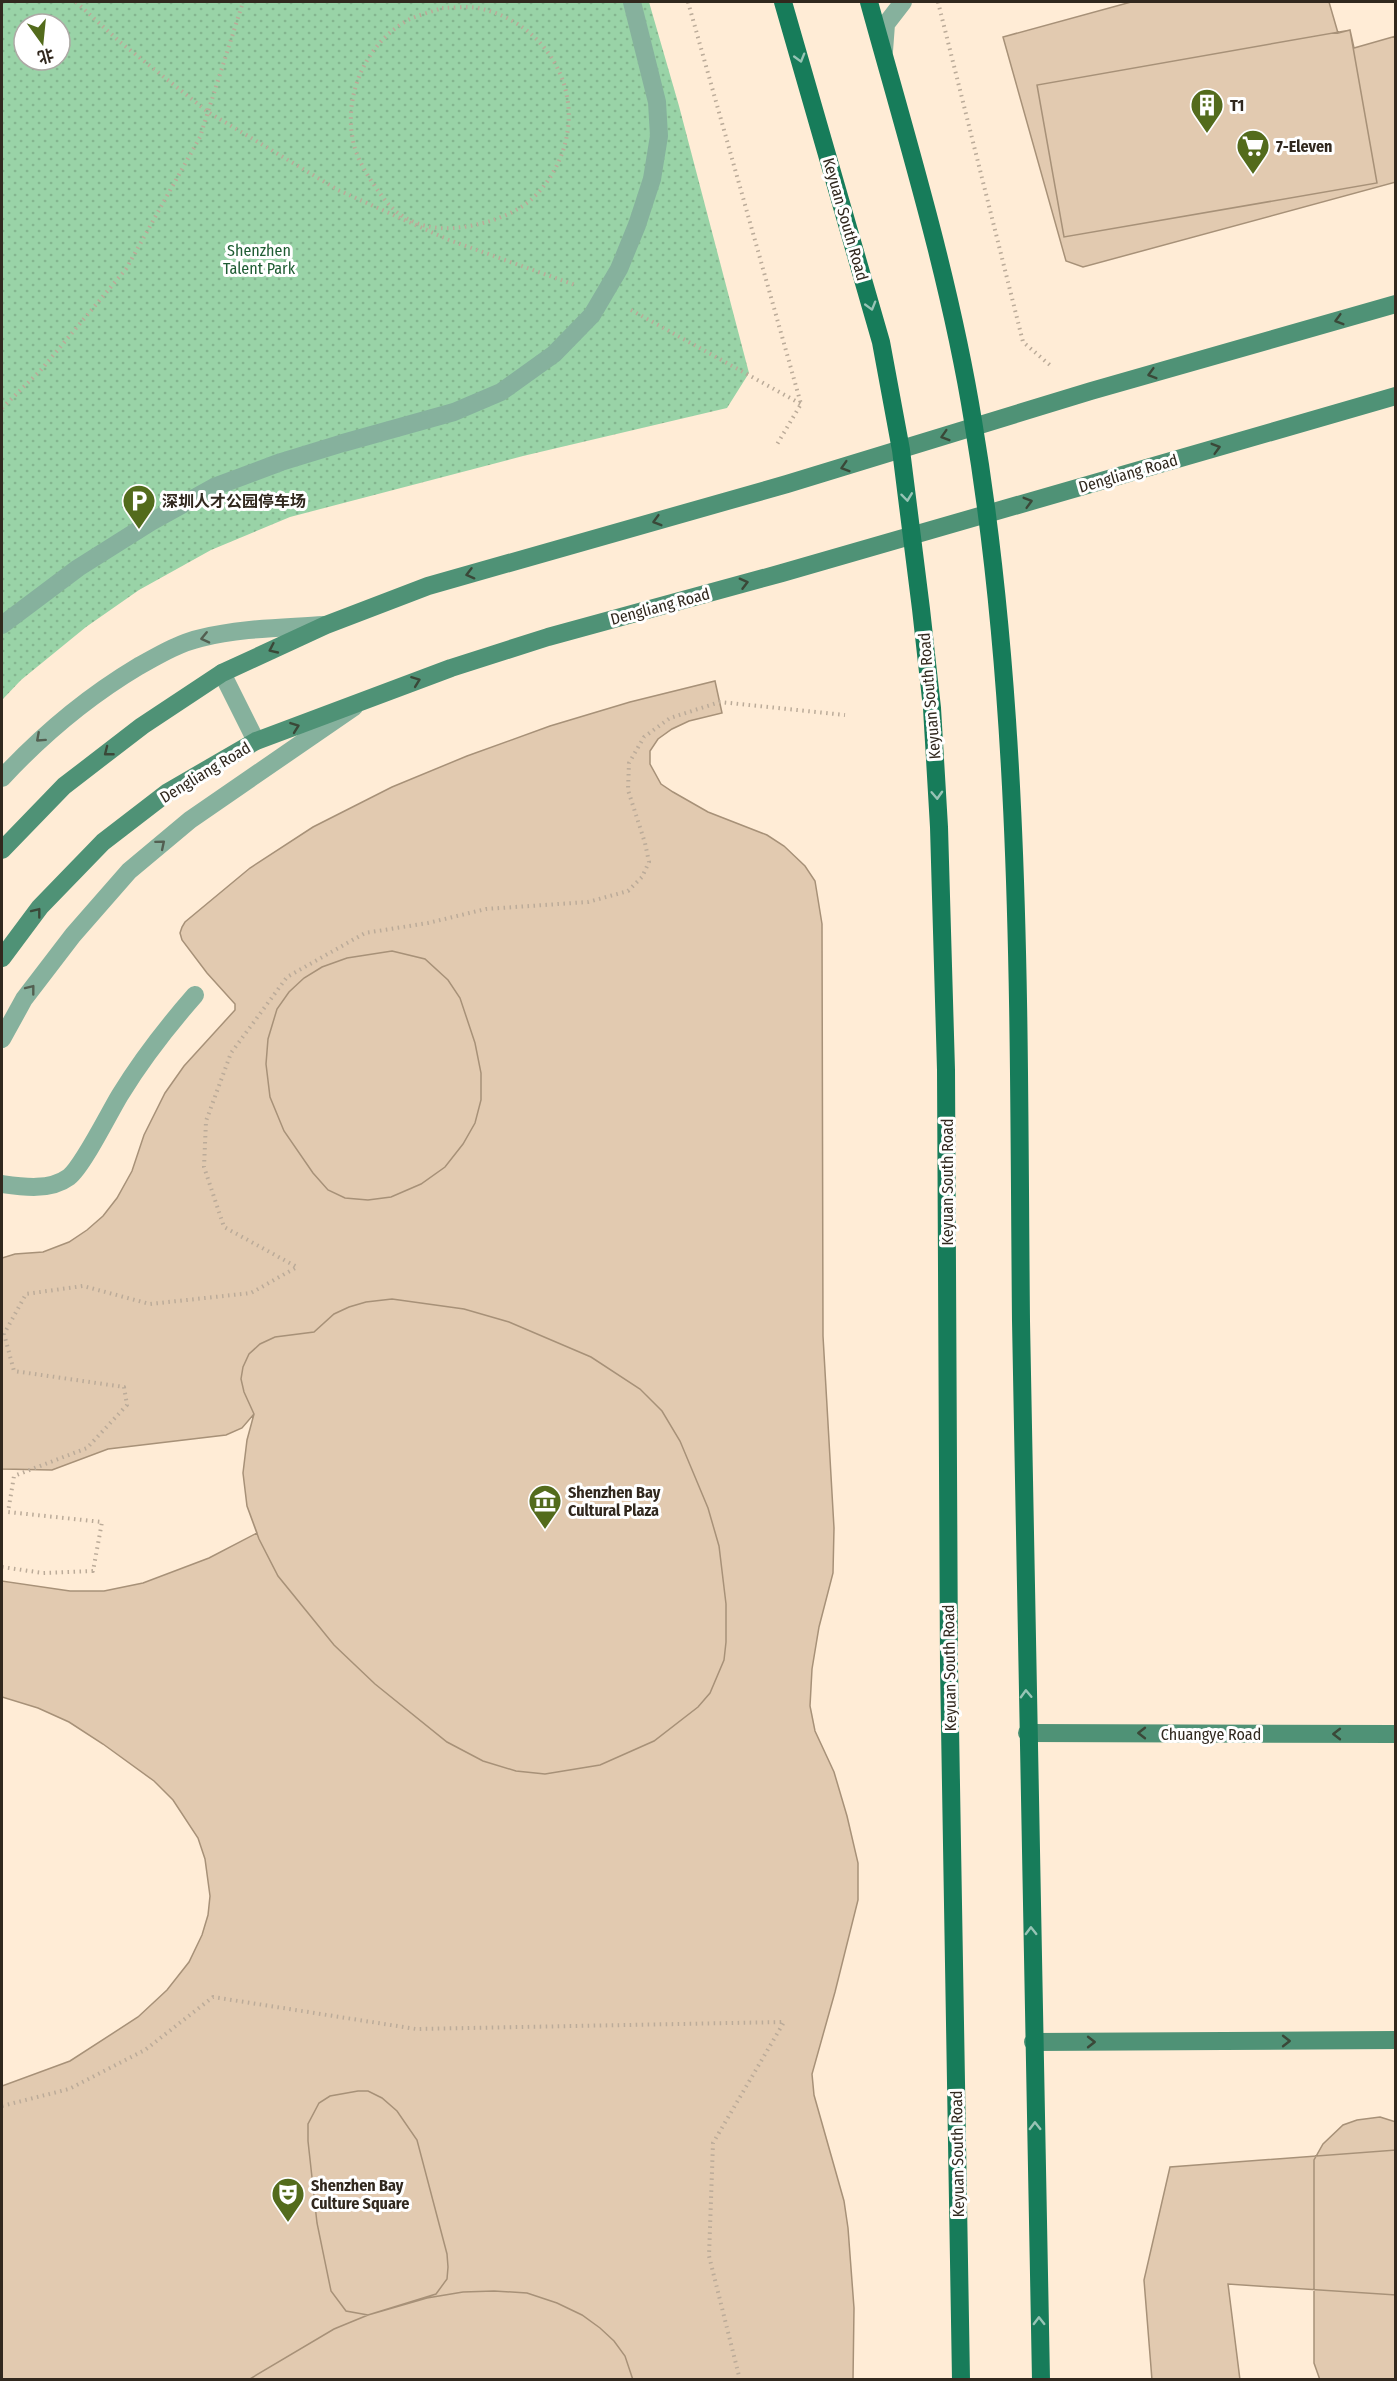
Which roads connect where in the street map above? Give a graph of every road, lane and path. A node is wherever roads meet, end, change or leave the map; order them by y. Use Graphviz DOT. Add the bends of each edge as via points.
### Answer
graph roads {
  1 [pos="76,2"];
  2 [pos="243,2"];
  3 [pos="632,2"];
  4 [pos="688,2"];
  5 [pos="783,2"];
  6 [pos="868,2"];
  7 [pos="903,2"];
  8 [pos="938,2"];
  9 [pos="884,56"];
  10 [pos="208,112"];
  11 [pos="412,223"];
  12 [pos="604,296"];
  13 [pos="1395,304"];
  14 [pos="1051,366"];
  15 [pos="1395,396"];
  16 [pos="801,404"];
  17 [pos="2,408"];
  18 [pos="974,427"];
  19 [pos="776,446"];
  20 [pos="901,450"];
  21 [pos="986,514"];
  22 [pos="912,536"];
  23 [pos="326,625"];
  24 [pos="2,626"];
  25 [pos="222,673"];
  26 [pos="362,702"];
  27 [pos="845,715"];
  28 [pos="256,741"];
  29 [pos="2,778"];
  30 [pos="2,850"];
  31 [pos="2,958"];
  32 [pos="195,995"];
  33 [pos="2,1039"];
  34 [pos="2,1184"];
  35 [pos="2,1567"];
  36 [pos="1027,1733"];
  37 [pos="1395,1734"];
  38 [pos="1395,2040"];
  39 [pos="1033,2042"];
  40 [pos="2,2106"];
  41 [pos="740,2379"];
  42 [pos="961,2379"];
  43 [pos="1041,2379"];
  1 -- 10 [label="path"];
  2 -- 10 [label="path"];
  3 -- 12 [label="street" via="657,102 659,136 652,179 638,225"];
  4 -- 16 [label="path"];
  5 -- 20 [label="main road, Keyuan South Road, one-way" via="881,342"];
  6 -- 9 [label="main road"];
  7 -- 9 [label="street" via="886,24"];
  8 -- 14 [label="path" via="1023,342"];
  9 -- 18 [label="main road" via="946,285"];
  10 -- 11 [label="path" via="338,190"];
  10 -- 17 [label="path" via="200,137 126,269 40,371"];
  11 -- 11 [label="path" via="386,201 365,172 354,145 351,108 360,72 380,41 408,20 442,8 477,8 511,19 540,40 560,69 569,104 568,139 555,172 532,199 501,217 472,226 442,229"];
  11 -- 12 [label="path"];
  12 -- 16 [label="path"];
  12 -- 24 [label="street" via="592,315 554,354 501,392 454,412 281,462 214,487 78,568"];
  13 -- 18 [label="street, one-way"];
  21 -- 15 [label="street, Dengliang Road, one-way"];
  16 -- 19 [label="path"];
  18 -- 20 [label="street, one-way"];
  18 -- 21 [label="main road"];
  20 -- 22 [label="main road, Keyuan South Road, one-way"];
  20 -- 23 [label="street, one-way" via="428,586"];
  21 -- 22 [label="street, Dengliang Road"];
  36 -- 21 [label="main road, one-way" via="1012,818 996,587"];
  26 -- 22 [label="street, Dengliang Road, one-way" via="548,637"];
  22 -- 42 [label="main road, Keyuan South Road, one-way" via="932,708 946,1047 949,1666"];
  23 -- 25 [label="street, one-way"];
  23 -- 29 [label="street, one-way" via="234,631 168,650 81,703 35,742"];
  25 -- 28 [label="street"];
  25 -- 30 [label="street, one-way" via="142,726 64,786"];
  28 -- 26 [label="street, Dengliang Road, one-way"];
  33 -- 26 [label="street, one-way" via="24,999 73,935 129,872 190,820"];
  27 -- 35 [label="path" via="720,702 670,718 644,737 630,763 628,790 649,862 642,877 628,891 588,902 486,909 365,933 287,977 231,1053 206,1121 204,1167 224,1227 297,1267 251,1293 150,1304 83,1286 27,1294 3,1334 14,1371 124,1387 127,1405 87,1448 14,1476 8,1512 102,1522 93,1571 43,1573"];
  31 -- 28 [label="street, Dengliang Road, one-way" via="40,907 103,842 168,792"];
  32 -- 34 [label="street" via="143,1060 69,1177 42,1187"];
  37 -- 36 [label="street, Chuangye Road, one-way"];
  39 -- 36 [label="main road, one-way"];
  39 -- 38 [label="street, one-way"];
  43 -- 39 [label="main road, one-way"];
  40 -- 41 [label="path" via="69,2089 126,2060 145,2050 213,1997 416,2029 784,2022 713,2143 709,2256"];
}
